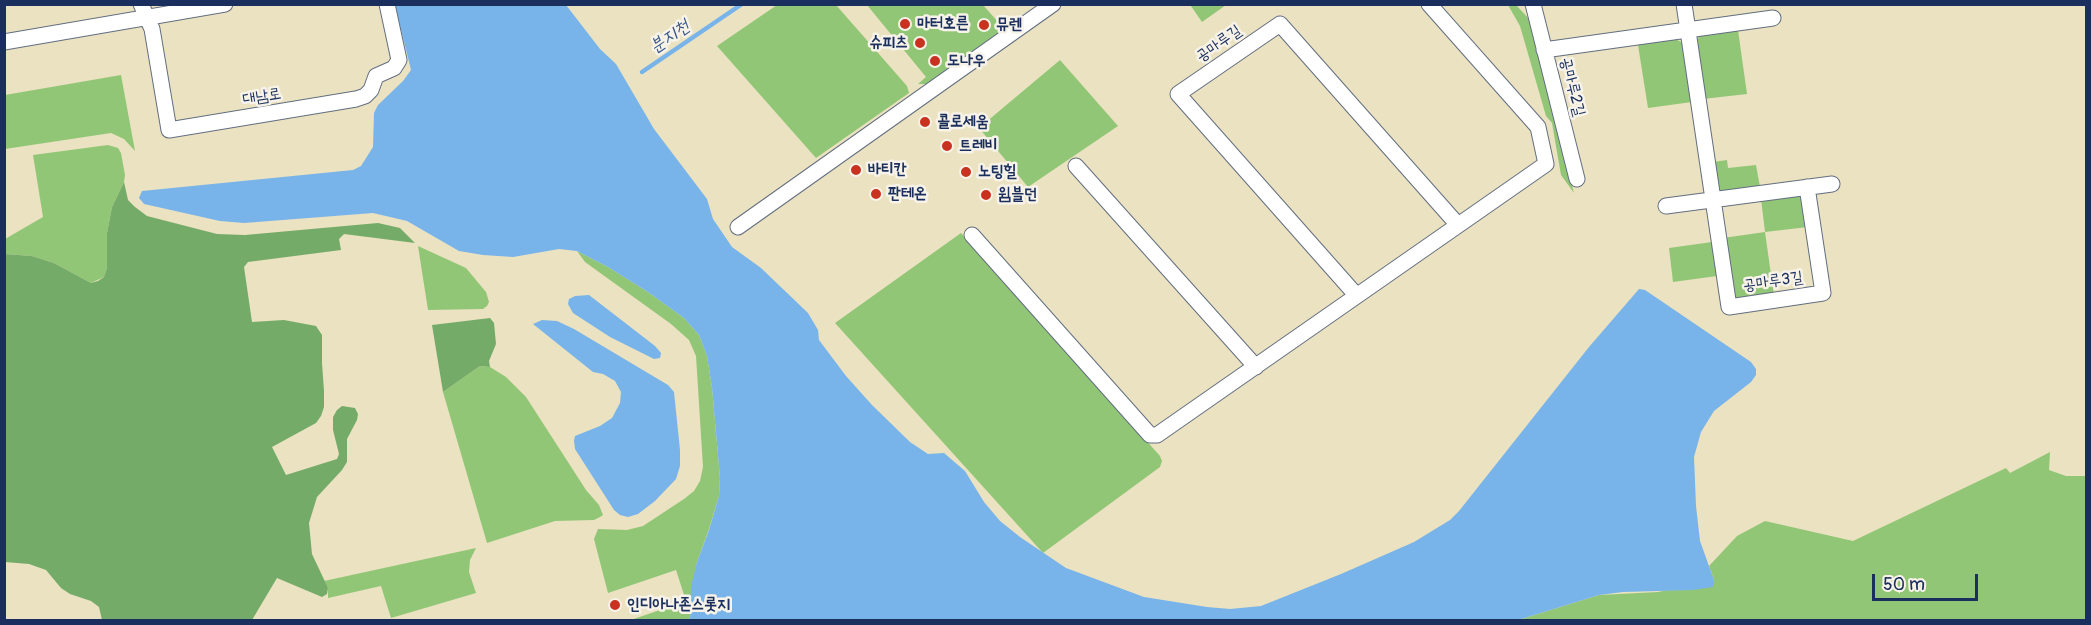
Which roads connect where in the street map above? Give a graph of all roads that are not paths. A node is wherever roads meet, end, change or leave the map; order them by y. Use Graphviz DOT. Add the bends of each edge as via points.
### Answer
graph roads {
  1 [pos="225,4"];
  2 [pos="387,4"];
  3 [pos="1053,4"];
  4 [pos="1429,4"];
  5 [pos="1533,4"];
  6 [pos="1684,4"];
  7 [pos="144,11"];
  8 [pos="1773,18"];
  9 [pos="1687,30"];
  10 [pos="4,42"];
  11 [pos="1544,50"];
  12 [pos="1076,166"];
  13 [pos="1577,179"];
  14 [pos="1832,184"];
  15 [pos="1807,187"];
  16 [pos="1713,200"];
  17 [pos="1666,206"];
  18 [pos="1458,225"];
  19 [pos="738,227"];
  20 [pos="972,235"];
  21 [pos="1357,296"];
  22 [pos="1256,367"];
  1 -- 7 [label="street"];
  2 -- 7 [label="street, 대남로" via="399,60 394,68 376,76 365,96 169,130 152,29"];
  3 -- 19 [label="street"];
  4 -- 18 [label="street" via="1538,127 1546,164"];
  5 -- 11 [label="street, 공마루2길"];
  6 -- 9 [label="street, 공마루3길"];
  7 -- 10 [label="street"];
  8 -- 9 [label="street"];
  9 -- 11 [label="street"];
  9 -- 16 [label="street, 공마루3길"];
  11 -- 13 [label="street, 공마루2길"];
  12 -- 22 [label="street"];
  14 -- 15 [label="street"];
  15 -- 16 [label="street"];
  15 -- 16 [label="street, 공마루3길" via="1823,293 1729,307"];
  16 -- 17 [label="street"];
  18 -- 21 [label="street"];
  18 -- 21 [label="street, 공마루길" via="1280,24 1178,94"];
  20 -- 22 [label="street" via="1150,435 1157,435"];
  21 -- 22 [label="street"];
}
